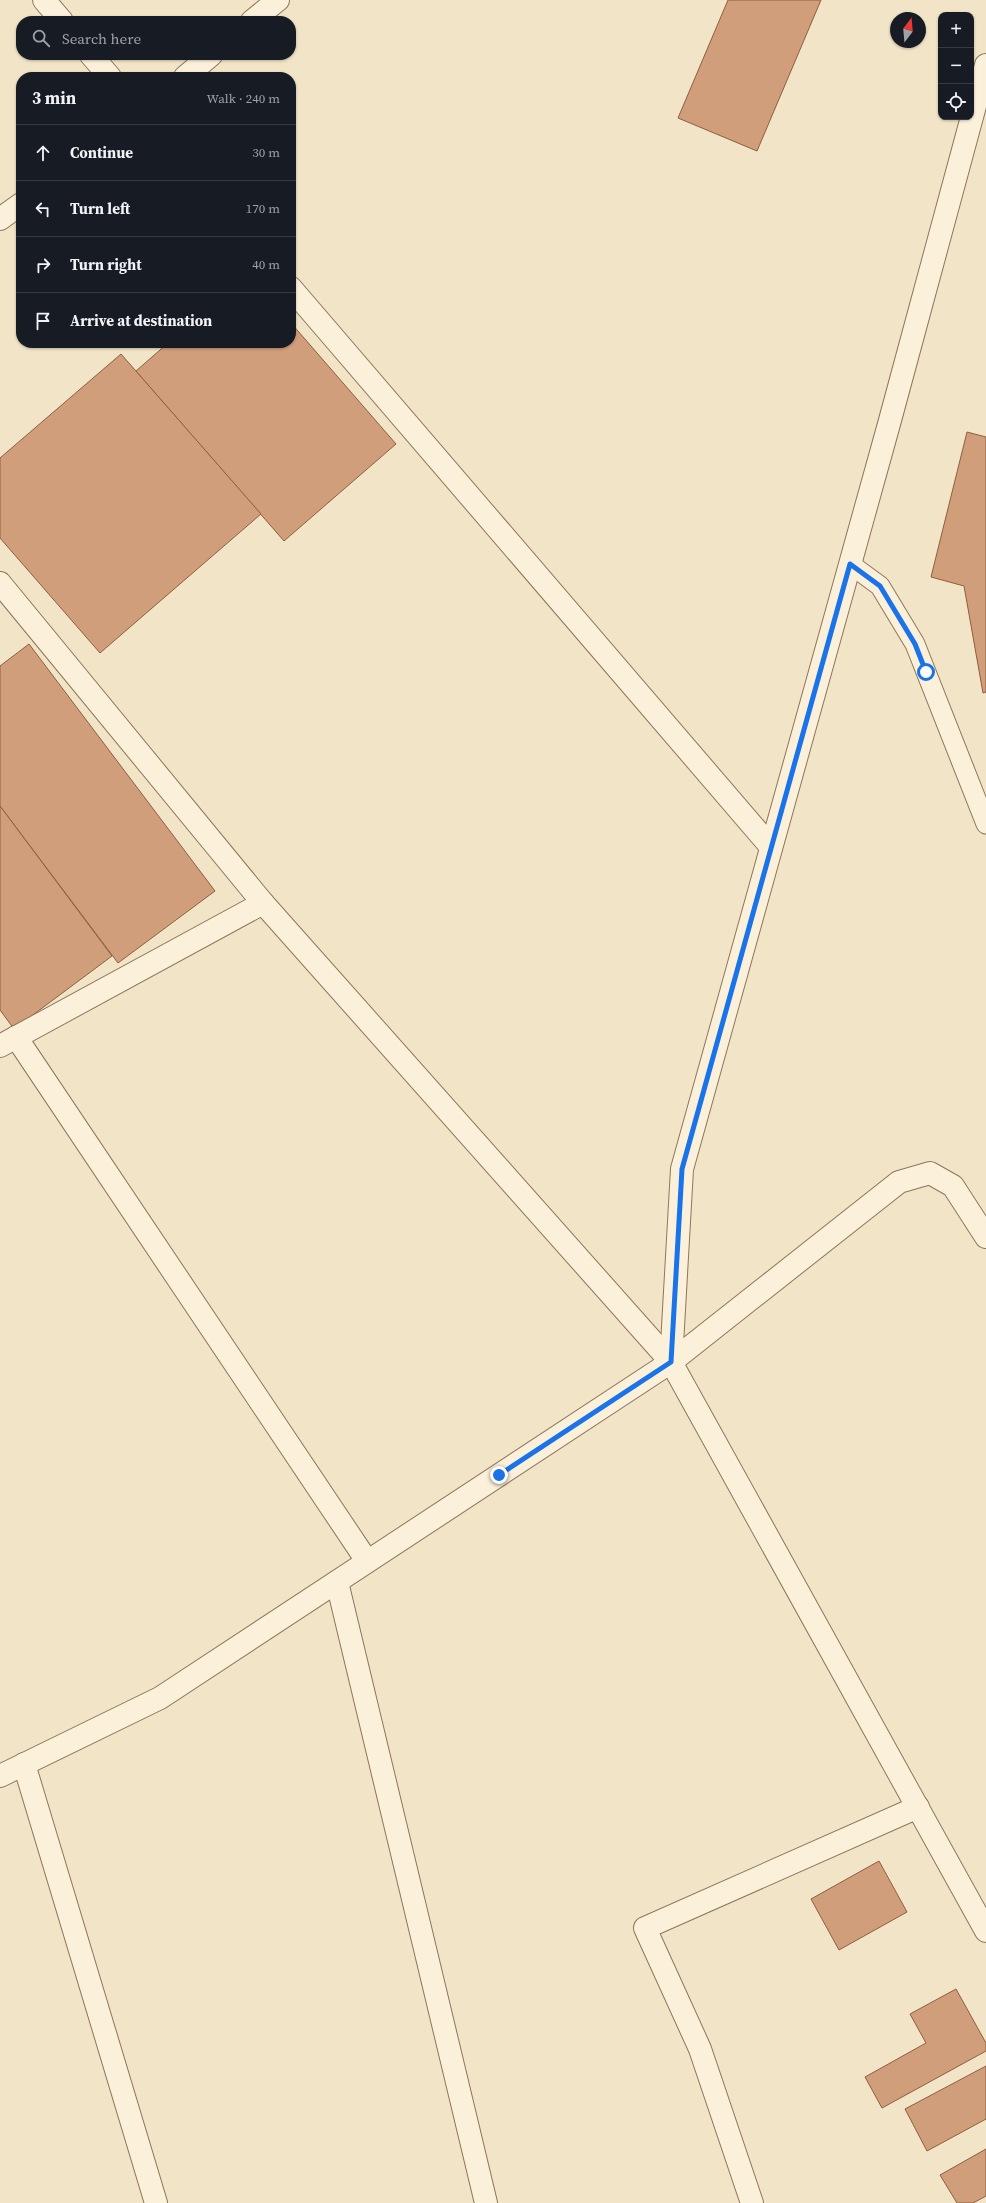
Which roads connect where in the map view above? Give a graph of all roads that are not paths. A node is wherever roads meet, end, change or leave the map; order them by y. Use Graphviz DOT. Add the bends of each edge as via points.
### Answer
graph roads {
  1 [pos="44,0"];
  2 [pos="278,0"];
  3 [pos="58,16"];
  4 [pos="258,16"];
  5 [pos="95,60"];
  6 [pos="205,60"];
  7 [pos="986,65"];
  8 [pos="106,72"];
  9 [pos="191,72"];
  10 [pos="16,208"];
  11 [pos="0,219"];
  12 [pos="296,294"];
  13 [pos="850,564"];
  14 [pos="0,583"];
  15 [pos="986,824"];
  16 [pos="772,847"];
  17 [pos="263,903"];
  18 [pos="8,1041"];
  19 [pos="986,1237"];
  20 [pos="671,1362"];
  21 [pos="367,1562"];
  22 [pos="337,1582"];
  23 [pos="24,1764"];
  24 [pos="0,1776"];
  25 [pos="918,1808"];
  26 [pos="986,1931"];
  27 [pos="156,2203"];
  28 [pos="486,2203"];
  29 [pos="752,2203"];
  1 -- 3 [label="street"];
  2 -- 4 [label="street"];
  5 -- 8 [label="street"];
  6 -- 9 [label="street"];
  7 -- 13 [label="street"];
  10 -- 11 [label="street"];
  12 -- 16 [label="street"];
  13 -- 15 [label="lane" via="880,586 915,644"];
  13 -- 16 [label="street"];
  14 -- 17 [label="street"];
  16 -- 20 [label="street" via="682,1169"];
  17 -- 18 [label="street"];
  17 -- 20 [label="street"];
  18 -- 21 [label="street"];
  19 -- 20 [label="street" via="953,1186 930,1173 898,1182"];
  20 -- 21 [label="street"];
  20 -- 25 [label="street"];
  21 -- 22 [label="street"];
  22 -- 23 [label="street" via="160,1698"];
  22 -- 28 [label="street"];
  23 -- 24 [label="street"];
  23 -- 27 [label="street"];
  25 -- 26 [label="street"];
  25 -- 29 [label="street" via="645,1928 700,2049"];
}
